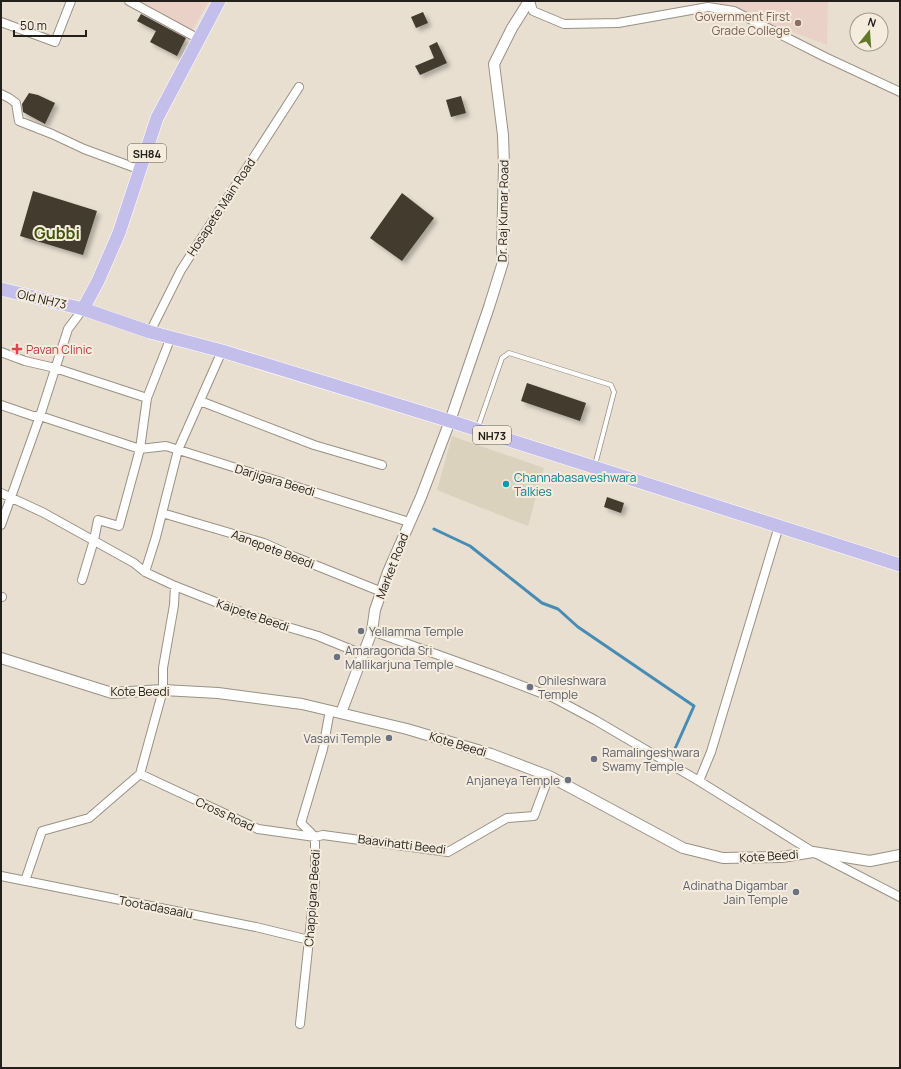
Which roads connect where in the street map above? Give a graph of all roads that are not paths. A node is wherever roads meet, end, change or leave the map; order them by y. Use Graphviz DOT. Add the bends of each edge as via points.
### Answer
graph roads {
  1 [pos="71,1"];
  2 [pos="129,1"];
  3 [pos="219,1"];
  4 [pos="530,1"];
  5 [pos="1,22"];
  6 [pos="199,39"];
  7 [pos="299,87"];
  8 [pos="900,92"];
  9 [pos="1,94"];
  10 [pos="141,170"];
  11 [pos="1,289"];
  12 [pos="84,309"];
  13 [pos="150,332"];
  14 [pos="171,338"];
  15 [pos="222,351"];
  16 [pos="1,352"];
  17 [pos="55,368"];
  18 [pos="147,398"];
  19 [pos="200,401"];
  20 [pos="1,405"];
  21 [pos="40,416"];
  22 [pos="450,421"];
  23 [pos="477,430"];
  24 [pos="140,449"];
  25 [pos="178,450"];
  26 [pos="382,465"];
  27 [pos="594,467"];
  28 [pos="1,493"];
  29 [pos="11,498"];
  30 [pos="162,513"];
  31 [pos="409,522"];
  32 [pos="1,525"];
  33 [pos="779,526"];
  34 [pos="94,540"];
  35 [pos="900,565"];
  36 [pos="145,572"];
  37 [pos="82,580"];
  38 [pos="175,586"];
  39 [pos="382,592"];
  40 [pos="372,631"];
  41 [pos="362,654"];
  42 [pos="1,658"];
  43 [pos="163,690"];
  44 [pos="330,710"];
  45 [pos="341,713"];
  46 [pos="140,774"];
  47 [pos="550,776"];
  48 [pos="699,781"];
  49 [pos="315,837"];
  50 [pos="813,852"];
  51 [pos="900,855"];
  52 [pos="1,876"];
  53 [pos="25,881"];
  54 [pos="900,898"];
  55 [pos="309,940"];
  56 [pos="300,1024"];
  1 -- 5 [label="street" via="55,42"];
  2 -- 6 [label="street"];
  3 -- 6 [label="main road, SH84"];
  4 -- 8 [label="street" via="533,11 564,24 618,23 708,7 734,11"];
  4 -- 22 [label="street, Dr. Raj Kumar Road" via="512,28 494,64 503,135 503,262"];
  6 -- 10 [label="main road, SH84" via="157,118"];
  7 -- 13 [label="street, Hosapete Main Road" via="181,270"];
  9 -- 10 [label="street" via="16,103 19,121"];
  10 -- 12 [label="main road, SH84" via="119,233"];
  11 -- 12 [label="main road, Old NH73"];
  12 -- 13 [label="main road, NH73"];
  12 -- 17 [label="street" via="68,329"];
  13 -- 14 [label="main road, NH73"];
  14 -- 15 [label="main road, NH73"];
  14 -- 18 [label="street"];
  15 -- 19 [label="street"];
  15 -- 22 [label="main road, NH73"];
  16 -- 17 [label="street"];
  17 -- 18 [label="street"];
  17 -- 21 [label="street"];
  18 -- 24 [label="street"];
  19 -- 25 [label="street"];
  19 -- 26 [label="street" via="314,445"];
  20 -- 21 [label="street"];
  21 -- 24 [label="street"];
  21 -- 29 [label="street"];
  22 -- 23 [label="main road, NH73"];
  22 -- 31 [label="street, Market Road" via="422,497"];
  23 -- 27 [label="main road, NH73"];
  23 -- 27 [label="lane" via="502,358 509,353 611,385 614,392"];
  24 -- 25 [label="street, Darjigara Beedi" via="166,446"];
  24 -- 34 [label="street" via="119,526 98,520"];
  25 -- 30 [label="street"];
  25 -- 31 [label="street, Darjigara Beedi" via="243,468"];
  27 -- 33 [label="main road, NH73"];
  28 -- 29 [label="street, Kaipete Beedi"];
  29 -- 32 [label="street"];
  29 -- 34 [label="street, Kaipete Beedi"];
  30 -- 36 [label="street"];
  30 -- 39 [label="street, Aanepete Beedi" via="264,543"];
  31 -- 39 [label="street, Market Road"];
  33 -- 35 [label="main road, NH73"];
  33 -- 48 [label="street" via="711,752"];
  34 -- 36 [label="street, Kaipete Beedi"];
  34 -- 37 [label="street"];
  36 -- 38 [label="street, Kaipete Beedi"];
  38 -- 41 [label="street, Kaipete Beedi" via="251,616 318,636"];
  38 -- 43 [label="street" via="163,668"];
  39 -- 40 [label="street, Market Road" via="375,610"];
  40 -- 41 [label="street, Market Road"];
  40 -- 48 [label="street" via="554,698"];
  41 -- 45 [label="street, Market Road"];
  42 -- 43 [label="street, Kote Beedi" via="112,693"];
  43 -- 44 [label="street, Kote Beedi" via="225,694"];
  43 -- 46 [label="street"];
  44 -- 45 [label="street, Kote Beedi"];
  44 -- 49 [label="street, Chappigara Beedi" via="323,749 301,823"];
  45 -- 47 [label="street, Kote Beedi" via="491,754"];
  46 -- 49 [label="street, Cross Road" via="258,829"];
  46 -- 53 [label="street" via="89,818 42,831"];
  47 -- 49 [label="street, Baavihatti Beedi" via="534,816 507,818 448,852 323,835"];
  47 -- 50 [label="street, Kote Beedi" via="683,848 723,858 782,857"];
  48 -- 50 [label="street"];
  49 -- 55 [label="street, Chappigara Beedi" via="315,883"];
  50 -- 51 [label="street, Kote Beedi" via="870,861"];
  50 -- 54 [label="street"];
  52 -- 53 [label="street, Tootadasaalu"];
  53 -- 55 [label="street, Tootadasaalu"];
  55 -- 56 [label="street, Chappigara Beedi"];
}
